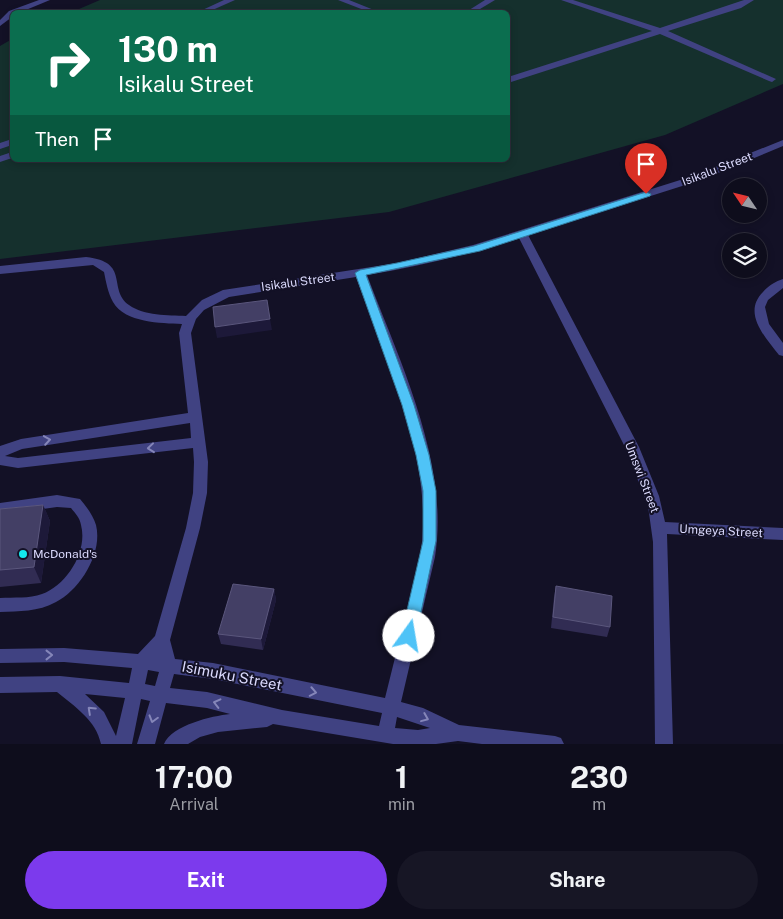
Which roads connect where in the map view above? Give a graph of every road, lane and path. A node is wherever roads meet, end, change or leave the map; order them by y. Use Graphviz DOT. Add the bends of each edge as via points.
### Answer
graph roads {
  1 [pos="46,0"];
  2 [pos="231,0"];
  3 [pos="342,0"];
  4 [pos="491,0"];
  5 [pos="565,0"];
  6 [pos="750,0"];
  7 [pos="21,10"];
  8 [pos="207,10"];
  9 [pos="370,10"];
  10 [pos="474,10"];
  11 [pos="10,16"];
  12 [pos="0,24"];
  13 [pos="660,31"];
  14 [pos="510,79"];
  15 [pos="772,79"];
  16 [pos="783,143"];
  17 [pos="522,234"];
  18 [pos="0,270"];
  19 [pos="360,273"];
  20 [pos="783,283"];
  21 [pos="188,320"];
  22 [pos="783,352"];
  23 [pos="196,417"];
  24 [pos="199,442"];
  25 [pos="0,452"];
  26 [pos="0,460"];
  27 [pos="0,509"];
  28 [pos="660,528"];
  29 [pos="783,534"];
  30 [pos="0,605"];
  31 [pos="162,640"];
  32 [pos="0,656"];
  33 [pos="142,661"];
  34 [pos="169,664"];
  35 [pos="60,684"];
  36 [pos="0,686"];
  37 [pos="136,691"];
  38 [pos="160,694"];
  39 [pos="391,707"];
  40 [pos="282,718"];
  41 [pos="458,733"];
  42 [pos="385,735"];
  43 [pos="110,744"];
  44 [pos="124,744"];
  45 [pos="146,744"];
  46 [pos="173,744"];
  47 [pos="554,744"];
  48 [pos="664,744"];
  1 -- 7 [label="street"];
  2 -- 8 [label="street"];
  3 -- 9 [label="street"];
  4 -- 10 [label="street"];
  5 -- 13 [label="street"];
  6 -- 13 [label="street"];
  11 -- 12 [label="street"];
  13 -- 14 [label="street"];
  13 -- 15 [label="street"];
  16 -- 17 [label="street, Isikalu Street" via="697,178"];
  17 -- 19 [label="street, Isikalu Street" via="438,258"];
  17 -- 28 [label="street, Umswi Street" via="632,446"];
  18 -- 21 [label="street" via="96,262 109,270 122,306 153,318"];
  19 -- 21 [label="street, Isikalu Street" via="227,293 202,305"];
  19 -- 39 [label="street" via="408,405 430,491 430,541"];
  20 -- 22 [label="street" via="764,294 758,313"];
  21 -- 23 [label="street" via="185,333"];
  23 -- 24 [label="street"];
  25 -- 23 [label="street, one-way" via="21,444"];
  24 -- 26 [label="street, one-way" via="18,463"];
  24 -- 31 [label="street" via="200,493"];
  27 -- 30 [label="street" via="57,501 75,503 89,527 86,558 78,575 59,593 40,602"];
  28 -- 29 [label="street, Umgeya Street"];
  28 -- 48 [label="street, Umswi Street"];
  31 -- 33 [label="street"];
  31 -- 34 [label="street"];
  32 -- 33 [label="street, Isimuku Street, one-way" via="64,655"];
  33 -- 34 [label="street, Isimuku Street"];
  33 -- 37 [label="street"];
  34 -- 38 [label="street"];
  34 -- 39 [label="street, Isimuku Street, one-way"];
  35 -- 36 [label="street, Isimuku Street"];
  35 -- 37 [label="street, Isimuku Street"];
  43 -- 35 [label="street, one-way" via="98,717"];
  37 -- 38 [label="street, Isimuku Street"];
  37 -- 44 [label="street"];
  40 -- 38 [label="street, Isimuku Street, one-way" via="206,700"];
  38 -- 45 [label="street, one-way"];
  39 -- 41 [label="street, Isimuku Street, one-way" via="423,716"];
  39 -- 42 [label="street"];
  40 -- 42 [label="street, Isimuku Street"];
  40 -- 46 [label="street" via="201,727"];
  41 -- 42 [label="street, Isimuku Street" via="418,738"];
  41 -- 47 [label="street, Isimuku Street"];
}
